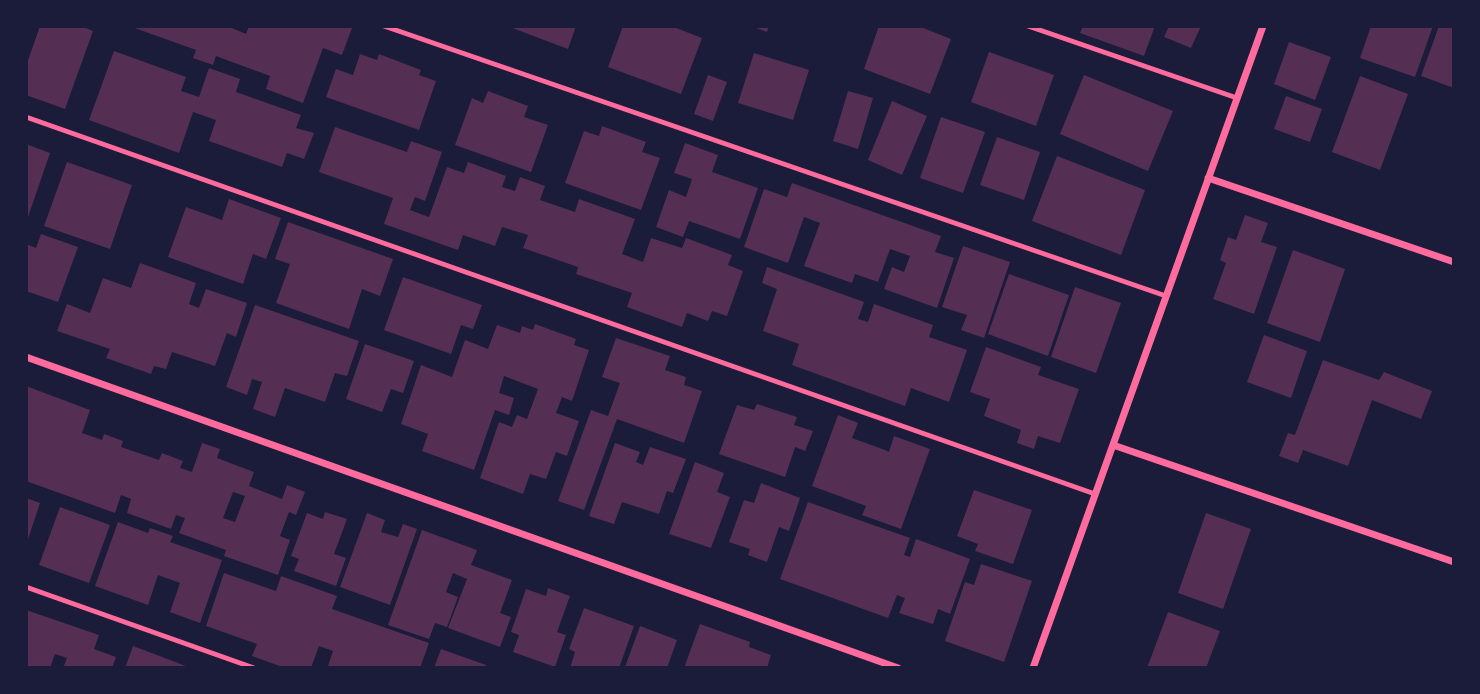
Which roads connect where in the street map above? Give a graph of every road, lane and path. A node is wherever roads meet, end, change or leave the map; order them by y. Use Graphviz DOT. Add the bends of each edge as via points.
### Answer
graph roads {
  1 [pos="384,26"];
  2 [pos="1028,26"];
  3 [pos="1263,26"];
  4 [pos="1237,97"];
  5 [pos="26,117"];
  6 [pos="1208,178"];
  7 [pos="1454,262"];
  8 [pos="1166,296"];
  9 [pos="26,357"];
  10 [pos="1113,445"];
  11 [pos="1095,494"];
  12 [pos="1454,562"];
  13 [pos="26,587"];
  14 [pos="254,668"];
  15 [pos="898,668"];
  16 [pos="1033,668"];
  1 -- 8 [label="lane"];
  2 -- 4 [label="lane"];
  3 -- 4 [label="street"];
  4 -- 6 [label="street"];
  5 -- 11 [label="lane"];
  6 -- 7 [label="street"];
  6 -- 8 [label="street"];
  8 -- 10 [label="street"];
  9 -- 15 [label="street"];
  10 -- 11 [label="street"];
  10 -- 12 [label="street"];
  11 -- 16 [label="street"];
  13 -- 14 [label="lane"];
}
